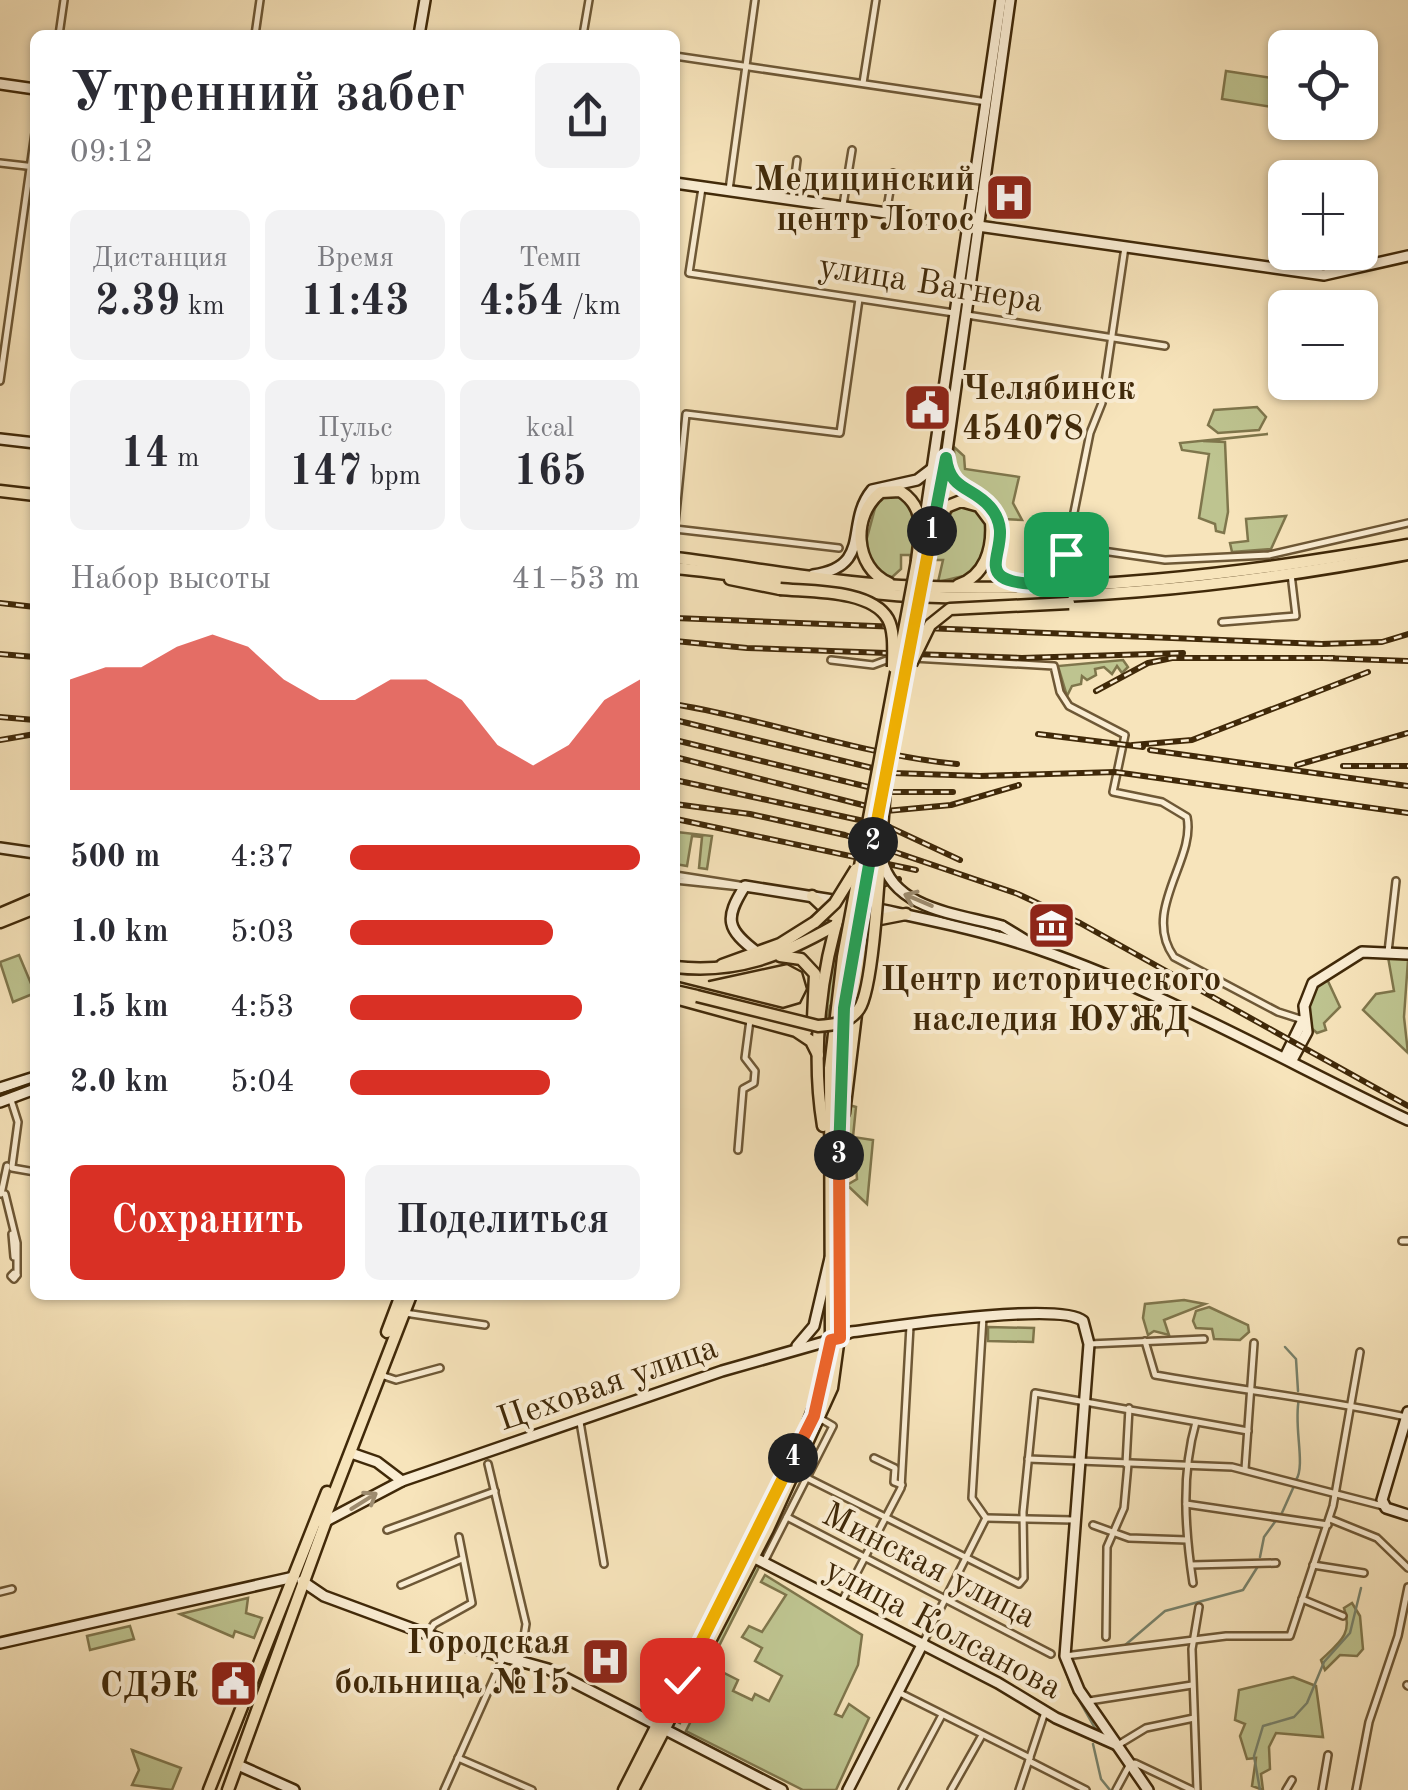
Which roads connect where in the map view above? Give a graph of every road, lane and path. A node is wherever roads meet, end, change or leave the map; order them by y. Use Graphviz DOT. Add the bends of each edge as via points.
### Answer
graph roads {
  1 [pos="64,0"];
  2 [pos="260,0"];
  3 [pos="424,0"];
  4 [pos="588,0"];
  5 [pos="756,0"];
  6 [pos="876,0"];
  7 [pos="1001,0"];
  8 [pos="1010,0"];
  9 [pos="60,30"];
  10 [pos="256,30"];
  11 [pos="420,30"];
  12 [pos="584,30"];
  13 [pos="998,51"];
  14 [pos="680,57"];
  15 [pos="746,67"];
  16 [pos="0,84"];
  17 [pos="863,84"];
  18 [pos="30,88"];
  19 [pos="991,103"];
  20 [pos="852,150"];
  21 [pos="797,160"];
  22 [pos="0,163"];
  23 [pos="30,167"];
  24 [pos="893,173"];
  25 [pos="680,184"];
  26 [pos="30,186"];
  27 [pos="702,187"];
  28 [pos="729,190"];
  29 [pos="792,200"];
  30 [pos="842,208"];
  31 [pos="886,214"];
  32 [pos="974,225"];
  33 [pos="1126,247"];
  34 [pos="1408,256"];
  35 [pos="860,299"];
  36 [pos="962,314"];
  37 [pos="1112,338"];
  38 [pos="1164,346"];
  39 [pos="0,381"];
  40 [pos="0,439"];
  41 [pos="30,442"];
  42 [pos="946,458"];
  43 [pos="936,464"];
  44 [pos="680,473"];
  45 [pos="0,494"];
  46 [pos="30,497"];
  47 [pos="680,523"];
  48 [pos="1408,523"];
  49 [pos="1408,545"];
  50 [pos="1068,546"];
  51 [pos="839,548"];
  52 [pos="1408,554"];
  53 [pos="680,559"];
  54 [pos="922,562"];
  55 [pos="680,569"];
  56 [pos="680,569"];
  57 [pos="813,574"];
  58 [pos="1291,574"];
  59 [pos="1066,584"];
  60 [pos="900,586"];
  61 [pos="1024,586"];
  62 [pos="946,588"];
  63 [pos="1140,591"];
  64 [pos="1222,622"];
  65 [pos="832,660"];
  66 [pos="896,695"];
  67 [pos="887,769"];
  68 [pos="872,804"];
  69 [pos="880,828"];
  70 [pos="0,848"];
  71 [pos="30,852"];
  72 [pos="680,879"];
  73 [pos="1396,881"];
  74 [pos="746,886"];
  75 [pos="812,896"];
  76 [pos="30,902"];
  77 [pos="843,902"];
  78 [pos="869,907"];
  79 [pos="30,910"];
  80 [pos="0,914"];
  81 [pos="906,914"];
  82 [pos="868,921"];
  83 [pos="0,922"];
  84 [pos="835,926"];
  85 [pos="1039,950"];
  86 [pos="1388,952"];
  87 [pos="758,953"];
  88 [pos="1408,954"];
  89 [pos="776,957"];
  90 [pos="847,957"];
  91 [pos="680,968"];
  92 [pos="697,970"];
  93 [pos="680,994"];
  94 [pos="680,996"];
  95 [pos="750,1018"];
  96 [pos="1303,1020"];
  97 [pos="832,1025"];
  98 [pos="796,1032"];
  99 [pos="818,1057"];
  100 [pos="1289,1059"];
  101 [pos="30,1078"];
  102 [pos="0,1088"];
  103 [pos="30,1091"];
  104 [pos="6,1100"];
  105 [pos="1408,1120"];
  106 [pos="738,1150"];
  107 [pos="834,1155"];
  108 [pos="10,1167"];
  109 [pos="30,1171"];
  110 [pos="3,1194"];
  111 [pos="830,1258"];
  112 [pos="0,1281"];
  113 [pos="400,1300"];
  114 [pos="409,1300"];
  115 [pos="404,1313"];
  116 [pos="982,1317"];
  117 [pos="484,1325"];
  118 [pos="910,1326"];
  119 [pos="391,1335"];
  120 [pos="835,1339"];
  121 [pos="1204,1339"];
  122 [pos="1145,1341"];
  123 [pos="1254,1343"];
  124 [pos="1089,1344"];
  125 [pos="792,1349"];
  126 [pos="1360,1352"];
  127 [pos="440,1368"];
  128 [pos="381,1375"];
  129 [pos="1251,1392"];
  130 [pos="1084,1402"];
  131 [pos="1350,1404"];
  132 [pos="1129,1408"];
  133 [pos="1407,1414"];
  134 [pos="821,1419"];
  135 [pos="580,1422"];
  136 [pos="1196,1422"];
  137 [pos="1248,1431"];
  138 [pos="352,1453"];
  139 [pos="1394,1455"];
  140 [pos="1408,1457"];
  141 [pos="874,1458"];
  142 [pos="1028,1459"];
  143 [pos="1079,1462"];
  144 [pos="488,1464"];
  145 [pos="1127,1464"];
  146 [pos="1186,1466"];
  147 [pos="1245,1468"];
  148 [pos="808,1478"];
  149 [pos="402,1480"];
  150 [pos="902,1485"];
  151 [pos="496,1491"];
  152 [pos="327,1492"];
  153 [pos="1336,1494"];
  154 [pos="1186,1504"];
  155 [pos="1383,1506"];
  156 [pos="1408,1515"];
  157 [pos="886,1516"];
  158 [pos="787,1517"];
  159 [pos="1025,1517"];
  160 [pos="327,1518"];
  161 [pos="986,1518"];
  162 [pos="1074,1520"];
  163 [pos="1329,1522"];
  164 [pos="1093,1525"];
  165 [pos="387,1530"];
  166 [pos="1114,1530"];
  167 [pos="459,1537"];
  168 [pos="1187,1540"];
  169 [pos="307,1544"];
  170 [pos="754,1557"];
  171 [pos="966,1557"];
  172 [pos="464,1558"];
  173 [pos="864,1559"];
  174 [pos="1276,1563"];
  175 [pos="604,1564"];
  176 [pos="1313,1565"];
  177 [pos="1191,1566"];
  178 [pos="1408,1568"];
  179 [pos="1364,1573"];
  180 [pos="298,1579"];
  181 [pos="1193,1583"];
  182 [pos="401,1586"];
  183 [pos="1408,1588"];
  184 [pos="12,1590"];
  185 [pos="0,1592"];
  186 [pos="1302,1598"];
  187 [pos="945,1600"];
  188 [pos="842,1601"];
  189 [pos="1199,1607"];
  190 [pos="1343,1616"];
  191 [pos="428,1634"];
  192 [pos="1106,1638"];
  193 [pos="1193,1640"];
  194 [pos="0,1643"];
  195 [pos="922,1643"];
  196 [pos="1051,1654"];
  197 [pos="1066,1656"];
  198 [pos="503,1658"];
  199 [pos="520,1662"];
  200 [pos="1193,1684"];
  201 [pos="898,1691"];
  202 [pos="1086,1702"];
  203 [pos="1046,1711"];
  204 [pos="942,1714"];
  205 [pos="1194,1718"];
  206 [pos="661,1727"];
  207 [pos="981,1736"];
  208 [pos="1117,1746"];
  209 [pos="1328,1755"];
  210 [pos="458,1758"];
  211 [pos="221,1759"];
  212 [pos="1029,1759"];
  213 [pos="1130,1764"];
  214 [pos="238,1766"];
  215 [pos="1292,1780"];
  216 [pos="779,1789"];
  217 [pos="209,1790"];
  218 [pos="228,1790"];
  219 [pos="294,1790"];
  220 [pos="444,1790"];
  221 [pos="532,1790"];
  222 [pos="624,1790"];
  223 [pos="633,1790"];
  224 [pos="848,1790"];
  225 [pos="902,1790"];
  226 [pos="951,1790"];
  227 [pos="1019,1790"];
  228 [pos="1086,1790"];
  229 [pos="1116,1790"];
  230 [pos="1148,1790"];
  231 [pos="1194,1790"];
  232 [pos="1286,1790"];
  233 [pos="1322,1790"];
  234 [pos="1356,1790"];
  1 -- 9 [label="street"];
  2 -- 10 [label="street"];
  3 -- 11 [label="main road"];
  4 -- 12 [label="street"];
  5 -- 15 [label="street"];
  6 -- 17 [label="street"];
  7 -- 13 [label="main road"];
  8 -- 13 [label="main road"];
  13 -- 19 [label="main road"];
  14 -- 15 [label="street"];
  15 -- 17 [label="street"];
  15 -- 28 [label="street"];
  16 -- 18 [label="main road"];
  17 -- 19 [label="street"];
  19 -- 32 [label="main road"];
  20 -- 30 [label="street"];
  21 -- 29 [label="street"];
  22 -- 23 [label="street"];
  24 -- 31 [label="street"];
  25 -- 27 [label="main road"];
  26 -- 39 [label="street"];
  27 -- 28 [label="main road"];
  27 -- 35 [label="street, улица Вагнера" via="689,273"];
  28 -- 29 [label="main road"];
  29 -- 30 [label="main road"];
  30 -- 31 [label="main road"];
  31 -- 32 [label="main road"];
  32 -- 33 [label="main road"];
  32 -- 36 [label="main road"];
  33 -- 34 [label="main road" via="1330,276"];
  33 -- 37 [label="street"];
  35 -- 36 [label="street, улица Вагнера"];
  35 -- 44 [label="street" via="840,433 686,414"];
  36 -- 37 [label="street, улица Вагнера"];
  36 -- 42 [label="main road"];
  36 -- 43 [label="main road"];
  37 -- 38 [label="street, улица Вагнера"];
  37 -- 50 [label="street"];
  40 -- 41 [label="main road"];
  42 -- 54 [label="main road"];
  42 -- 61 [label="main road" via="956,484 994,513 997,572"];
  43 -- 54 [label="main road"];
  43 -- 57 [label="main road" via="917,480 872,490 850,558"];
  45 -- 46 [label="main road"];
  47 -- 51 [label="street"];
  48 -- 50 [label="street" via="1269,555 1165,560"];
  49 -- 59 [label="main road" via="1224,574"];
  50 -- 59 [label="street"];
  52 -- 58 [label="main road"];
  53 -- 57 [label="main road"];
  54 -- 60 [label="main road" via="918,508 904,492 880,492 869,505 861,554 875,575"];
  54 -- 62 [label="main road" via="946,507 961,501 984,509 992,528 985,564 970,580"];
  54 -- 66 [label="main road, bridge"];
  55 -- 66 [label="main road, bridge" via="860,600 882,612 892,632"];
  56 -- 63 [label="main road" via="910,596"];
  57 -- 60 [label="main road"];
  58 -- 63 [label="main road"];
  58 -- 64 [label="street" via="1296,616"];
  59 -- 61 [label="main road"];
  60 -- 62 [label="main road"];
  61 -- 62 [label="main road"];
  63 -- 66 [label="main road, bridge" via="944,611 922,639"];
  65 -- 96 [label="street" via="1046,662 1057,670 1070,706 1125,735 1114,792 1176,807 1189,820 1165,906 1169,950 1216,981"];
  66 -- 67 [label="main road, bridge"];
  66 -- 68 [label="main road, bridge"];
  67 -- 69 [label="main road, bridge"];
  67 -- 90 [label="main road, bridge"];
  68 -- 87 [label="main road, bridge" via="855,871 835,903 815,922"];
  68 -- 90 [label="main road, bridge"];
  85 -- 69 [label="main road, one-way, bridge" via="1002,926 898,890 885,871"];
  69 -- 97 [label="main road, bridge" via="867,992 855,1013"];
  70 -- 71 [label="main road"];
  72 -- 74 [label="street"];
  73 -- 86 [label="street"];
  74 -- 75 [label="main road"];
  74 -- 87 [label="main road" via="732,906 731,922"];
  75 -- 77 [label="main road"];
  75 -- 84 [label="main road" via="831,911"];
  76 -- 80 [label="main road"];
  77 -- 78 [label="main road"];
  77 -- 84 [label="main road"];
  78 -- 81 [label="main road"];
  78 -- 82 [label="main road"];
  79 -- 83 [label="main road"];
  81 -- 82 [label="main road"];
  81 -- 85 [label="main road"];
  82 -- 84 [label="main road"];
  82 -- 107 [label="main road"];
  84 -- 89 [label="main road"];
  84 -- 99 [label="main road"];
  85 -- 100 [label="main road"];
  86 -- 88 [label="main road"];
  86 -- 96 [label="main road" via="1356,954 1314,982"];
  87 -- 92 [label="main road"];
  89 -- 92 [label="main road"];
  89 -- 98 [label="main road" via="801,958 815,974 812,1025"];
  90 -- 97 [label="main road"];
  90 -- 107 [label="main road"];
  91 -- 92 [label="main road"];
  93 -- 97 [label="main road, bridge"];
  94 -- 95 [label="main road"];
  95 -- 98 [label="main road"];
  95 -- 106 [label="street" via="745,1058 756,1071 754,1083 743,1089"];
  96 -- 100 [label="main road" via="1307,1032"];
  97 -- 107 [label="main road"];
  98 -- 99 [label="main road" via="811,1041"];
  99 -- 107 [label="main road"];
  100 -- 105 [label="main road"];
  101 -- 102 [label="main road"];
  103 -- 104 [label="main road"];
  104 -- 108 [label="street" via="15,1123"];
  107 -- 111 [label="main road"];
  107 -- 120 [label="main road"];
  108 -- 109 [label="street"];
  108 -- 110 [label="street"];
  110 -- 112 [label="street" via="17,1243 14,1274"];
  111 -- 120 [label="main road"];
  111 -- 125 [label="main road" via="813,1330"];
  113 -- 119 [label="main road"];
  114 -- 115 [label="main road"];
  115 -- 117 [label="street"];
  115 -- 119 [label="main road"];
  116 -- 118 [label="main road, Цеховая улица"];
  116 -- 124 [label="main road, Цеховая улица" via="1069,1312 1083,1320"];
  116 -- 161 [label="street" via="972,1498"];
  118 -- 120 [label="main road, Цеховая улица"];
  118 -- 150 [label="street"];
  119 -- 128 [label="main road"];
  120 -- 125 [label="main road, Цеховая улица"];
  120 -- 134 [label="main road" via="832,1388"];
  120 -- 170 [label="main road" via="814,1416"];
  121 -- 122 [label="street"];
  122 -- 124 [label="street"];
  122 -- 129 [label="street" via="1151,1373"];
  123 -- 129 [label="street"];
  124 -- 130 [label="main road"];
  125 -- 135 [label="main road, Цеховая улица"];
  126 -- 131 [label="street"];
  127 -- 128 [label="street" via="396,1380"];
  128 -- 138 [label="main road"];
  129 -- 131 [label="street"];
  129 -- 137 [label="street"];
  130 -- 132 [label="street"];
  130 -- 142 [label="street" via="1035,1392"];
  130 -- 143 [label="main road"];
  131 -- 133 [label="street"];
  131 -- 153 [label="street"];
  132 -- 136 [label="street"];
  132 -- 145 [label="street"];
  133 -- 139 [label="main road"];
  134 -- 148 [label="street" via="834,1426"];
  134 -- 170 [label="main road"];
  135 -- 149 [label="main road, Цеховая улица"];
  135 -- 175 [label="street"];
  136 -- 137 [label="street"];
  136 -- 146 [label="street"];
  137 -- 147 [label="street"];
  138 -- 149 [label="main road"];
  138 -- 160 [label="main road"];
  139 -- 140 [label="street"];
  139 -- 155 [label="main road"];
  141 -- 150 [label="street" via="895,1468 894,1482"];
  142 -- 143 [label="street"];
  142 -- 159 [label="street"];
  143 -- 145 [label="street"];
  143 -- 162 [label="main road"];
  144 -- 151 [label="street"];
  145 -- 146 [label="street"];
  145 -- 166 [label="street" via="1124,1508"];
  146 -- 147 [label="street"];
  146 -- 154 [label="street"];
  147 -- 153 [label="street"];
  148 -- 157 [label="street"];
  148 -- 158 [label="street"];
  160 -- 149 [label="main road, Цеховая улица, one-way"];
  150 -- 157 [label="street"];
  151 -- 165 [label="street"];
  151 -- 199 [label="street" via="526,1624"];
  152 -- 169 [label="main road"];
  153 -- 155 [label="street"];
  153 -- 163 [label="street"];
  154 -- 163 [label="street"];
  154 -- 168 [label="street"];
  155 -- 156 [label="main road"];
  157 -- 171 [label="street"];
  157 -- 173 [label="street"];
  158 -- 170 [label="street"];
  158 -- 173 [label="street, Минская улица"];
  159 -- 161 [label="street"];
  159 -- 162 [label="street"];
  159 -- 171 [label="street" via="1021,1583"];
  160 -- 169 [label="main road"];
  160 -- 180 [label="main road"];
  161 -- 171 [label="street"];
  162 -- 197 [label="main road"];
  163 -- 176 [label="street"];
  163 -- 178 [label="street" via="1376,1538"];
  164 -- 166 [label="street"];
  166 -- 168 [label="street" via="1128,1538"];
  166 -- 192 [label="street" via="1106,1562"];
  167 -- 172 [label="street"];
  168 -- 177 [label="street"];
  169 -- 180 [label="main road"];
  170 -- 188 [label="main road, улица Колсанова"];
  170 -- 206 [label="main road"];
  171 -- 187 [label="street"];
  172 -- 182 [label="street"];
  172 -- 191 [label="street" via="472,1603"];
  173 -- 187 [label="street, Минская улица"];
  173 -- 188 [label="street"];
  174 -- 177 [label="street"];
  176 -- 179 [label="street"];
  176 -- 186 [label="street"];
  177 -- 181 [label="street"];
  180 -- 191 [label="main road" via="324,1596"];
  180 -- 194 [label="main road"];
  180 -- 211 [label="main road"];
  180 -- 214 [label="main road"];
  183 -- 234 [label="street" via="1368,1722"];
  184 -- 185 [label="street"];
  186 -- 190 [label="street"];
  186 -- 193 [label="street" via="1290,1636"];
  187 -- 195 [label="street"];
  187 -- 196 [label="street, Минская улица"];
  188 -- 195 [label="main road, улица Колсанова"];
  189 -- 193 [label="street"];
  191 -- 198 [label="main road"];
  193 -- 197 [label="street"];
  193 -- 200 [label="street"];
  195 -- 201 [label="main road"];
  195 -- 203 [label="main road, улица Колсанова"];
  197 -- 202 [label="main road"];
  198 -- 199 [label="main road"];
  198 -- 210 [label="street"];
  199 -- 206 [label="main road"];
  200 -- 202 [label="street"];
  200 -- 205 [label="street"];
  201 -- 204 [label="street"];
  201 -- 224 [label="main road"];
  202 -- 208 [label="main road"];
  203 -- 208 [label="main road, улица Колсанова"];
  203 -- 212 [label="street"];
  204 -- 207 [label="street"];
  204 -- 225 [label="street"];
  205 -- 208 [label="street" via="1146,1728"];
  205 -- 231 [label="street"];
  206 -- 216 [label="main road"];
  206 -- 222 [label="main road"];
  206 -- 223 [label="main road"];
  207 -- 212 [label="street"];
  207 -- 226 [label="street"];
  208 -- 213 [label="main road"];
  209 -- 233 [label="street"];
  210 -- 220 [label="street"];
  210 -- 221 [label="street"];
  211 -- 214 [label="main road"];
  211 -- 217 [label="main road"];
  212 -- 227 [label="street"];
  212 -- 228 [label="street"];
  213 -- 229 [label="street"];
  213 -- 230 [label="main road"];
  213 -- 231 [label="street"];
  214 -- 218 [label="main road"];
  214 -- 219 [label="main road"];
  215 -- 232 [label="street"];
}
